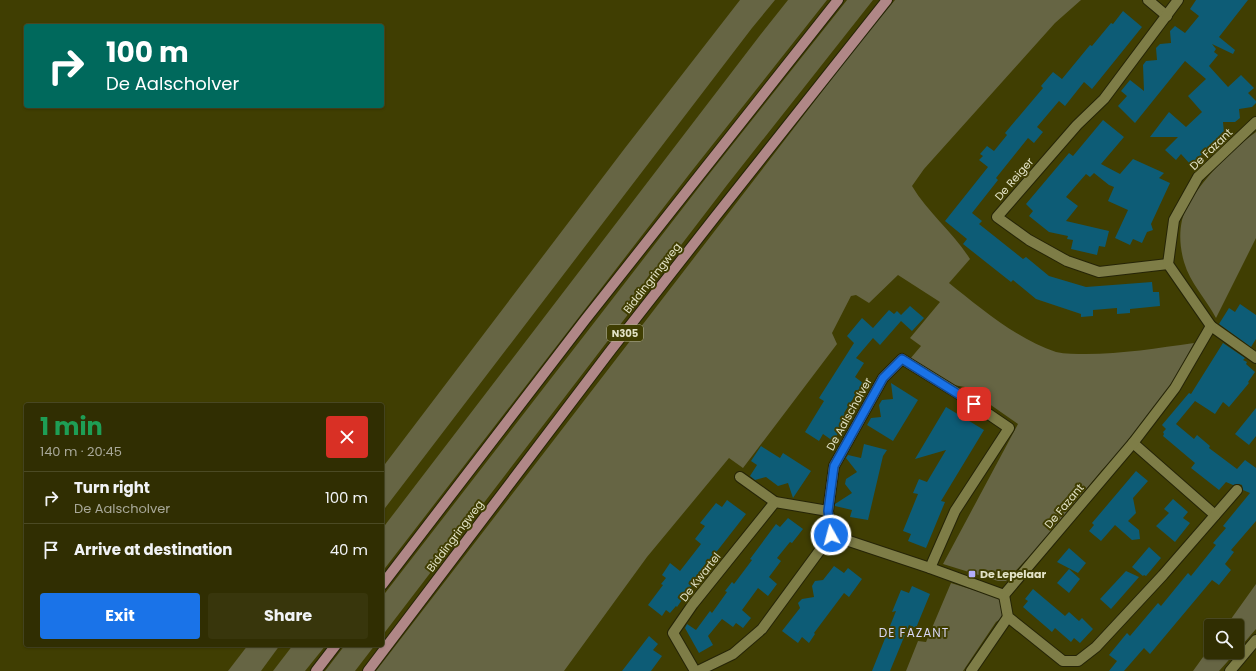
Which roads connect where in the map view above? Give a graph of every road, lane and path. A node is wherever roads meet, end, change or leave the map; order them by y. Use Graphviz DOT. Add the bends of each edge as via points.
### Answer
graph roads {
  1 [pos="838,0"];
  2 [pos="887,0"];
  3 [pos="1148,0"];
  4 [pos="1178,0"];
  5 [pos="1167,16"];
  6 [pos="1256,122"];
  7 [pos="1168,264"];
  8 [pos="1211,326"];
  9 [pos="1256,358"];
  10 [pos="1133,444"];
  11 [pos="740,477"];
  12 [pos="1237,490"];
  13 [pos="775,502"];
  14 [pos="828,511"];
  15 [pos="1214,515"];
  16 [pos="831,535"];
  17 [pos="930,568"];
  18 [pos="384,582"];
  19 [pos="1004,595"];
  20 [pos="1008,617"];
  21 [pos="1256,640"];
  22 [pos="334,647"];
  23 [pos="316,671"];
  24 [pos="368,671"];
  25 [pos="697,671"];
  26 [pos="971,671"];
  27 [pos="1230,671"];
  1 -- 18 [label="main road" via="585,320"];
  2 -- 24 [label="main road, Biddingringweg / N305" via="611,350"];
  3 -- 5 [label="street"];
  4 -- 5 [label="street, De Reiger"];
  5 -- 7 [label="street, De Reiger" via="1104,100 1077,125 997,217 1029,240 1068,261 1099,272"];
  6 -- 7 [label="street, De Fazant" via="1198,177 1174,220"];
  7 -- 8 [label="street"];
  8 -- 9 [label="street"];
  8 -- 10 [label="street, De Fazant" via="1175,388"];
  10 -- 15 [label="street"];
  10 -- 19 [label="street, De Fazant"];
  11 -- 13 [label="street"];
  12 -- 15 [label="street"];
  13 -- 14 [label="street"];
  13 -- 25 [label="street, De Kwartel" via="693,604 673,633"];
  14 -- 16 [label="street, De Aalscholver"];
  14 -- 17 [label="street, De Aalscholver" via="834,466 883,378 902,359 1009,428 956,511"];
  15 -- 20 [label="street" via="1158,581 1096,647 1078,661 1063,660"];
  16 -- 17 [label="street"];
  16 -- 25 [label="street" via="762,629 733,654"];
  17 -- 19 [label="street"];
  19 -- 20 [label="street"];
  20 -- 26 [label="street"];
  21 -- 27 [label="street"];
  22 -- 23 [label="main road"];
}
